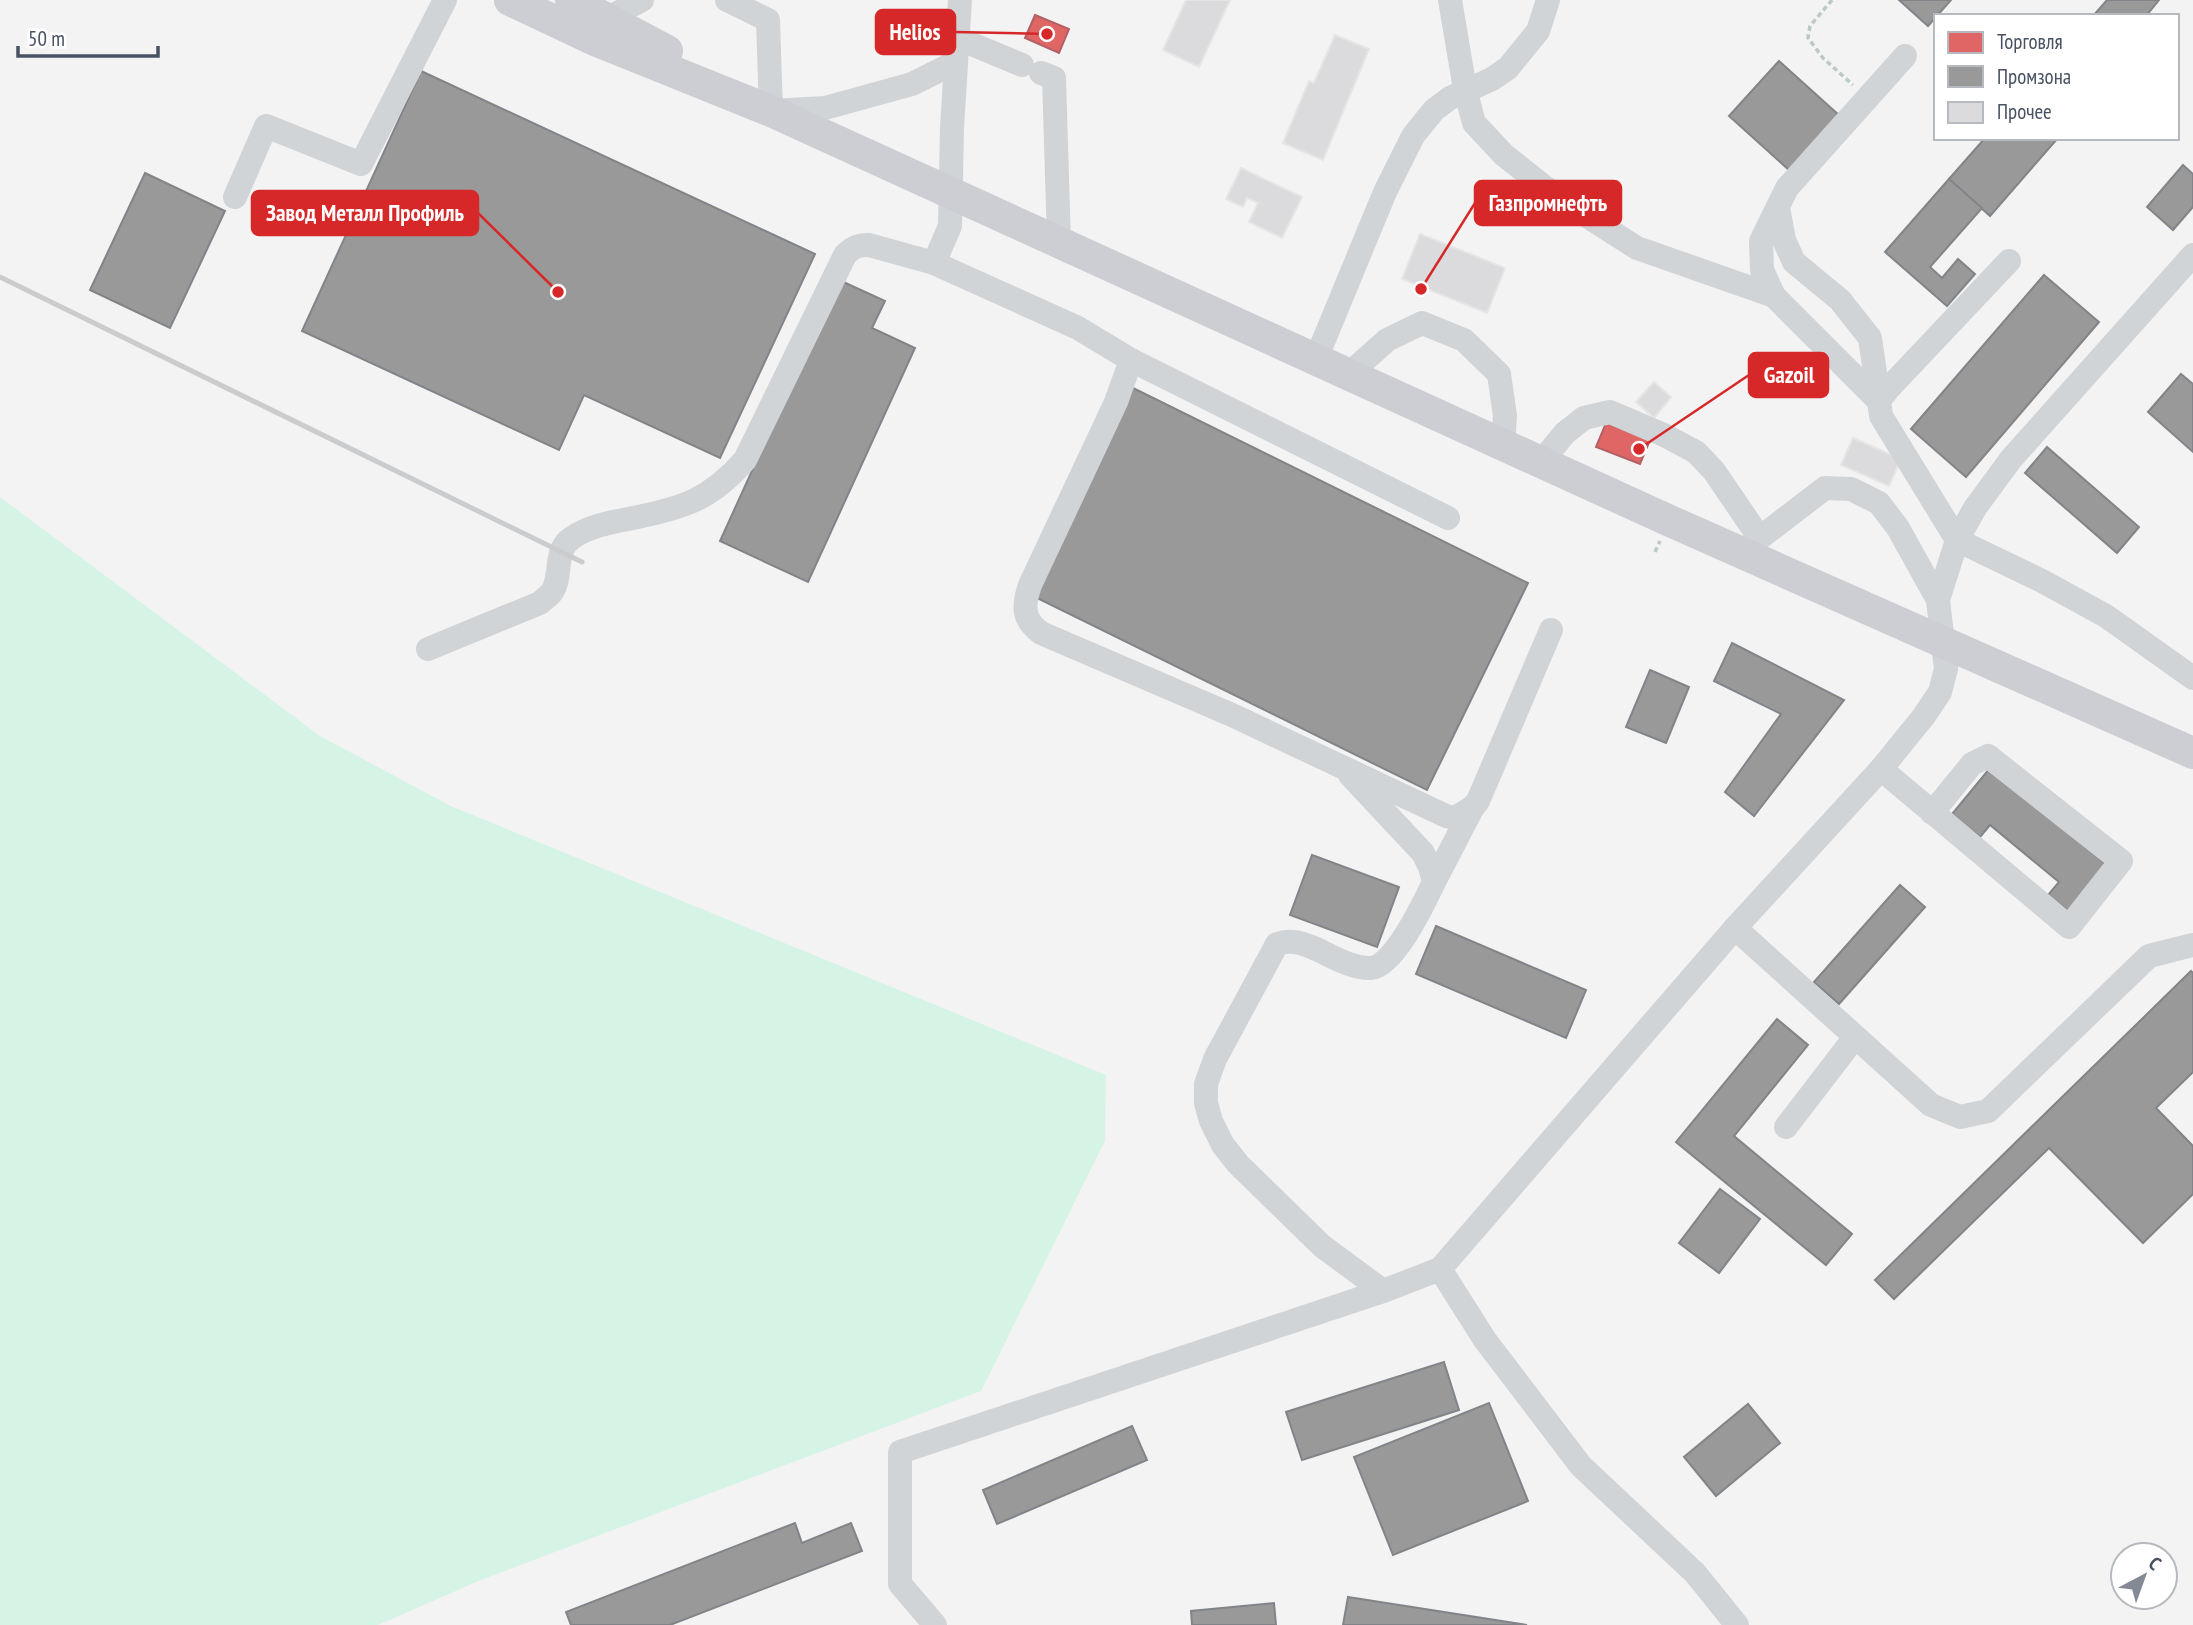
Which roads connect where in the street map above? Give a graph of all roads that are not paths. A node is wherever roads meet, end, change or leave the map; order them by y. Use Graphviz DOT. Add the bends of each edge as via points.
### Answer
graph roads {
  1 [pos="445,0"];
  2 [pos="510,0"];
  3 [pos="571,0"];
  4 [pos="642,0"];
  5 [pos="727,0"];
  6 [pos="960,0"];
  7 [pos="1450,0"];
  8 [pos="1548,0"];
  9 [pos="608,18"];
  10 [pos="956,50"];
  11 [pos="1905,56"];
  12 [pos="1465,89"];
  13 [pos="771,111"];
  14 [pos="951,192"];
  15 [pos="235,197"];
  16 [pos="1778,206"];
  17 [pos="1059,242"];
  18 [pos="2193,255"];
  19 [pos="2009,261"];
  20 [pos="934,263"];
  21 [pos="1774,296"];
  22 [pos="1131,359"];
  23 [pos="1316,359"];
  24 [pos="1349,374"];
  25 [pos="1879,401"];
  26 [pos="1503,445"];
  27 [pos="1541,462"];
  28 [pos="1448,518"];
  29 [pos="1957,540"];
  30 [pos="1750,545"];
  31 [pos="1938,600"];
  32 [pos="1551,630"];
  33 [pos="1944,643"];
  34 [pos="428,649"];
  35 [pos="2193,678"];
  36 [pos="2193,754"];
  37 [pos="1342,767"];
  38 [pos="1881,769"];
  39 [pos="1474,807"];
  40 [pos="1932,813"];
  41 [pos="1434,882"];
  42 [pos="1735,928"];
  43 [pos="2193,945"];
  44 [pos="1855,1037"];
  45 [pos="1786,1127"];
  46 [pos="1440,1269"];
  47 [pos="1383,1291"];
  48 [pos="935,1625"];
  49 [pos="1737,1625"];
  1 -- 15 [label="street" via="361,164 266,126"];
  2 -- 13 [label="main road" via="597,41"];
  3 -- 9 [label="main road"];
  4 -- 9 [label="street"];
  5 -- 13 [label="street" via="768,20"];
  6 -- 10 [label="street"];
  7 -- 12 [label="street"];
  8 -- 12 [label="street" via="1538,31 1508,68"];
  9 -- 13 [label="main road"];
  10 -- 13 [label="street" via="912,84 825,108"];
  10 -- 14 [label="street"];
  10 -- 17 [label="street" via="1054,78"];
  11 -- 16 [label="street" via="1787,188"];
  12 -- 21 [label="street" via="1474,123 1504,155 1558,197 1637,248"];
  12 -- 23 [label="street" via="1434,110 1413,136 1385,191"];
  13 -- 14 [label="main road"];
  14 -- 17 [label="main road"];
  14 -- 20 [label="street" via="950,226"];
  16 -- 21 [label="street" via="1760,240 1762,270"];
  16 -- 25 [label="street" via="1784,240 1794,262 1840,300 1870,338"];
  17 -- 23 [label="main road"];
  18 -- 29 [label="street" via="2011,458"];
  19 -- 25 [label="street"];
  20 -- 22 [label="street" via="1078,328"];
  20 -- 34 [label="street" via="869,245 852,248 744,460 731,476 691,503 579,533 560,551 552,591 540,603"];
  21 -- 25 [label="street"];
  22 -- 28 [label="street"];
  22 -- 37 [label="street" via="1116,402 1030,585 1025,606 1031,625"];
  23 -- 24 [label="main road"];
  24 -- 26 [label="main road"];
  24 -- 26 [label="street" via="1387,340 1422,323 1464,340 1499,374 1505,416"];
  25 -- 29 [label="street" via="1881,416"];
  26 -- 27 [label="main road"];
  27 -- 30 [label="main road"];
  27 -- 30 [label="street" via="1584,418 1610,412 1696,453 1714,471"];
  29 -- 31 [label="street"];
  29 -- 35 [label="street" via="2106,616"];
  30 -- 31 [label="street" via="1825,488 1851,489 1879,503"];
  30 -- 33 [label="main road"];
  31 -- 33 [label="street"];
  32 -- 39 [label="street"];
  33 -- 36 [label="main road"];
  33 -- 38 [label="street" via="1946,669 1940,692"];
  37 -- 39 [label="street" via="1446,816 1455,818"];
  37 -- 41 [label="street" via="1423,853"];
  38 -- 40 [label="street"];
  38 -- 42 [label="street"];
  39 -- 41 [label="street"];
  40 -- 40 [label="street" via="2069,927 2121,861 1988,755 1972,764"];
  41 -- 47 [label="street" via="1396,950 1380,965 1356,965 1287,940 1277,944 1206,1084 1211,1121 1238,1164 1322,1246"];
  42 -- 44 [label="street"];
  42 -- 46 [label="street"];
  43 -- 44 [label="street" via="2149,956 1988,1111 1960,1118 1931,1105"];
  44 -- 45 [label="street"];
  46 -- 47 [label="street"];
  46 -- 49 [label="street" via="1485,1340 1581,1466 1695,1573"];
  47 -- 48 [label="street" via="900,1452 900,1584"];
}
